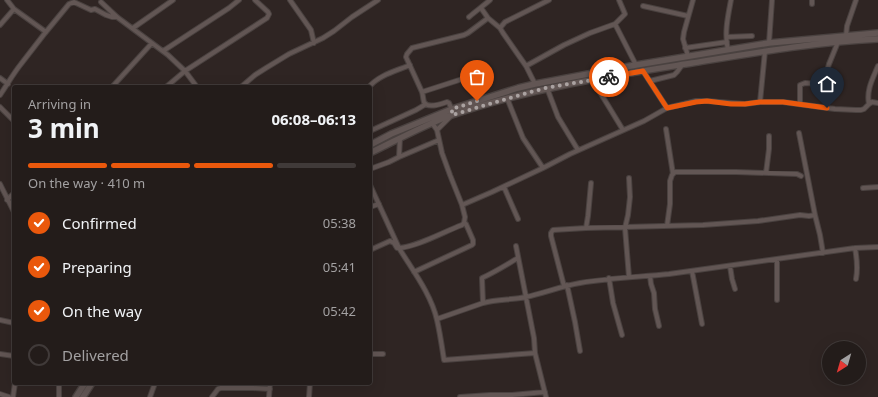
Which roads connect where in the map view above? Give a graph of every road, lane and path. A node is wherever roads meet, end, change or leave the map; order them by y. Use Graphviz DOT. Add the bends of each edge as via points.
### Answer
graph roads {
  1 [pos="7,0"];
  2 [pos="173,0"];
  3 [pos="239,0"];
  4 [pos="255,0"];
  5 [pos="290,0"];
  6 [pos="378,0"];
  7 [pos="490,0"];
  8 [pos="549,0"];
  9 [pos="619,0"];
  10 [pos="693,0"];
  11 [pos="731,0"];
  12 [pos="772,0"];
  13 [pos="856,0"];
  14 [pos="102,1"];
  15 [pos="71,2"];
  16 [pos="643,6"];
  17 [pos="481,8"];
  18 [pos="14,9"];
  19 [pos="95,10"];
  20 [pos="688,16"];
  21 [pos="117,17"];
  22 [pos="469,17"];
  23 [pos="488,18"];
  24 [pos="615,24"];
  25 [pos="0,25"];
  26 [pos="133,28"];
  27 [pos="500,28"];
  28 [pos="46,32"];
  29 [pos="878,32"];
  30 [pos="752,36"];
  31 [pos="846,36"];
  32 [pos="727,37"];
  33 [pos="878,39"];
  34 [pos="727,42"];
  35 [pos="838,42"];
  36 [pos="152,43"];
  37 [pos="314,43"];
  38 [pos="769,43"];
  39 [pos="685,48"];
  40 [pos="728,50"];
  41 [pos="163,51"];
  42 [pos="765,51"];
  43 [pos="688,56"];
  44 [pos="410,65"];
  45 [pos="636,65"];
  46 [pos="682,65"];
  47 [pos="526,66"];
  48 [pos="878,66"];
  49 [pos="185,71"];
  50 [pos="643,71"];
  51 [pos="484,72"];
  52 [pos="0,78"];
  53 [pos="594,79"];
  54 [pos="650,81"];
  55 [pos="8,84"];
  56 [pos="535,84"];
  57 [pos="114,85"];
  58 [pos="168,85"];
  59 [pos="196,85"];
  60 [pos="243,85"];
  61 [pos="371,85"];
  62 [pos="546,88"];
  63 [pos="422,92"];
  64 [pos="0,95"];
  65 [pos="507,98"];
  66 [pos="760,102"];
  67 [pos="878,103"];
  68 [pos="426,104"];
  69 [pos="800,104"];
  70 [pos="869,104"];
  71 [pos="0,107"];
  72 [pos="667,108"];
  73 [pos="452,112"];
  74 [pos="12,119"];
  75 [pos="432,123"];
  76 [pos="666,129"];
  77 [pos="372,130"];
  78 [pos="437,130"];
  79 [pos="623,130"];
  80 [pos="799,133"];
  81 [pos="769,136"];
  82 [pos="400,138"];
  83 [pos="439,140"];
  84 [pos="372,144"];
  85 [pos="578,150"];
  86 [pos="372,152"];
  87 [pos="399,157"];
  88 [pos="372,168"];
  89 [pos="543,168"];
  90 [pos="766,173"];
  91 [pos="673,174"];
  92 [pos="801,176"];
  93 [pos="629,178"];
  94 [pos="591,183"];
  95 [pos="0,184"];
  96 [pos="504,187"];
  97 [pos="878,187"];
  98 [pos="863,188"];
  99 [pos="372,189"];
  100 [pos="12,195"];
  101 [pos="7,200"];
  102 [pos="379,204"];
  103 [pos="462,204"];
  104 [pos="372,206"];
  105 [pos="12,209"];
  106 [pos="815,215"];
  107 [pos="518,218"];
  108 [pos="464,223"];
  109 [pos="667,226"];
  110 [pos="586,228"];
  111 [pos="625,228"];
  112 [pos="516,246"];
  113 [pos="878,247"];
  114 [pos="399,248"];
  115 [pos="855,248"];
  116 [pos="372,249"];
  117 [pos="823,253"];
  118 [pos="518,258"];
  119 [pos="777,260"];
  120 [pos="730,266"];
  121 [pos="692,271"];
  122 [pos="414,272"];
  123 [pos="650,276"];
  124 [pos="629,277"];
  125 [pos="609,278"];
  126 [pos="856,279"];
  127 [pos="566,286"];
  128 [pos="735,289"];
  129 [pos="525,297"];
  130 [pos="777,300"];
  131 [pos="483,303"];
  132 [pos="437,319"];
  133 [pos="0,320"];
  134 [pos="12,323"];
  135 [pos="702,324"];
  136 [pos="659,326"];
  137 [pos="622,335"];
  138 [pos="580,351"];
  139 [pos="535,353"];
  140 [pos="0,354"];
  141 [pos="372,354"];
  142 [pos="382,354"];
  143 [pos="12,356"];
  144 [pos="15,385"];
  145 [pos="59,385"];
  146 [pos="84,385"];
  147 [pos="91,385"];
  148 [pos="154,385"];
  149 [pos="270,385"];
  150 [pos="310,385"];
  151 [pos="270,389"];
  152 [pos="545,392"];
  153 [pos="0,394"];
  154 [pos="9,397"];
  155 [pos="13,397"];
  156 [pos="59,397"];
  157 [pos="76,397"];
  158 [pos="83,397"];
  159 [pos="150,397"];
  160 [pos="212,397"];
  161 [pos="269,397"];
  162 [pos="310,397"];
  163 [pos="460,397"];
  164 [pos="546,397"];
  1 -- 18 [label="street"];
  2 -- 26 [label="street"];
  3 -- 41 [label="street"];
  4 -- 49 [label="street" via="268,12 267,18"];
  5 -- 37 [label="street" via="311,30"];
  6 -- 37 [label="street"];
  7 -- 17 [label="street"];
  8 -- 27 [label="street" via="505,22"];
  9 -- 24 [label="street" via="625,14"];
  10 -- 20 [label="street"];
  11 -- 32 [label="street"];
  12 -- 38 [label="street"];
  13 -- 31 [label="street"];
  14 -- 19 [label="street"];
  14 -- 21 [label="street"];
  15 -- 19 [label="street"];
  15 -- 28 [label="street"];
  16 -- 20 [label="street"];
  17 -- 22 [label="street"];
  17 -- 23 [label="street"];
  18 -- 25 [label="street"];
  18 -- 28 [label="street"];
  19 -- 21 [label="street"];
  20 -- 39 [label="street" via="683,39"];
  21 -- 26 [label="street"];
  23 -- 27 [label="street"];
  23 -- 44 [label="street" via="464,35 412,48 406,57"];
  24 -- 45 [label="street"];
  24 -- 47 [label="street" via="564,45"];
  26 -- 36 [label="street"];
  27 -- 47 [label="street"];
  28 -- 55 [label="street"];
  29 -- 31 [label="main road"];
  30 -- 32 [label="street"];
  31 -- 38 [label="main road"];
  32 -- 34 [label="street"];
  33 -- 35 [label="main road"];
  34 -- 39 [label="street"];
  34 -- 40 [label="street"];
  35 -- 42 [label="main road"];
  35 -- 69 [label="street" via="824,81 820,84 800,85"];
  36 -- 41 [label="street"];
  36 -- 57 [label="street"];
  37 -- 60 [label="street" via="289,54"];
  38 -- 40 [label="main road"];
  39 -- 43 [label="street"];
  40 -- 43 [label="main road"];
  41 -- 49 [label="street"];
  42 -- 46 [label="main road"];
  42 -- 66 [label="street"];
  43 -- 45 [label="main road"];
  44 -- 61 [label="street" via="387,74"];
  44 -- 63 [label="street"];
  45 -- 56 [label="main road"];
  46 -- 50 [label="main road"];
  46 -- 54 [label="street" via="674,75"];
  47 -- 56 [label="street"];
  48 -- 70 [label="street" via="869,88"];
  49 -- 58 [label="street"];
  49 -- 59 [label="street"];
  50 -- 53 [label="main road"];
  50 -- 54 [label="street"];
  51 -- 63 [label="street"];
  52 -- 55 [label="street"];
  53 -- 62 [label="main road"];
  53 -- 79 [label="street"];
  54 -- 72 [label="street"];
  55 -- 64 [label="street"];
  56 -- 73 [label="main road"];
  62 -- 65 [label="main road"];
  62 -- 85 [label="street" via="558,117"];
  63 -- 68 [label="street"];
  65 -- 73 [label="main road"];
  65 -- 89 [label="street" via="523,138"];
  66 -- 69 [label="street"];
  66 -- 72 [label="street" via="731,104 707,101"];
  67 -- 70 [label="street"];
  68 -- 73 [label="street" via="430,106 447,102"];
  68 -- 77 [label="street"];
  69 -- 70 [label="street" via="861,110"];
  71 -- 74 [label="street"];
  72 -- 79 [label="street"];
  73 -- 75 [label="main road"];
  73 -- 78 [label="street"];
  73 -- 84 [label="main road" via="391,134"];
  75 -- 78 [label="street"];
  75 -- 82 [label="main road"];
  76 -- 91 [label="street"];
  78 -- 83 [label="street"];
  79 -- 85 [label="street"];
  80 -- 106 [label="street"];
  81 -- 90 [label="street"];
  82 -- 86 [label="main road"];
  82 -- 87 [label="street"];
  83 -- 87 [label="street"];
  83 -- 103 [label="street" via="444,160"];
  85 -- 89 [label="street"];
  87 -- 88 [label="street"];
  89 -- 96 [label="street"];
  90 -- 91 [label="street"];
  90 -- 92 [label="street"];
  91 -- 109 [label="street" via="670,181"];
  93 -- 111 [label="street" via="630,197"];
  94 -- 110 [label="street"];
  95 -- 101 [label="street"];
  96 -- 103 [label="street"];
  96 -- 107 [label="street"];
  97 -- 98 [label="street"];
  99 -- 102 [label="street"];
  100 -- 101 [label="street"];
  101 -- 105 [label="street"];
  102 -- 104 [label="street"];
  102 -- 114 [label="street"];
  103 -- 108 [label="street"];
  106 -- 109 [label="street"];
  106 -- 117 [label="street"];
  108 -- 114 [label="street" via="426,240"];
  108 -- 122 [label="street" via="473,240 472,245"];
  109 -- 111 [label="street"];
  110 -- 111 [label="street"];
  110 -- 127 [label="street" via="553,230 551,233"];
  111 -- 124 [label="street"];
  112 -- 118 [label="street"];
  113 -- 115 [label="street"];
  114 -- 116 [label="street" via="390,241"];
  114 -- 122 [label="street"];
  115 -- 117 [label="street"];
  115 -- 126 [label="street"];
  117 -- 119 [label="street"];
  118 -- 129 [label="street"];
  118 -- 131 [label="street" via="482,278"];
  119 -- 120 [label="street"];
  119 -- 130 [label="street"];
  120 -- 121 [label="street"];
  120 -- 128 [label="street"];
  121 -- 123 [label="street"];
  121 -- 135 [label="street"];
  122 -- 132 [label="street" via="429,298"];
  123 -- 124 [label="street"];
  123 -- 136 [label="street"];
  124 -- 125 [label="street"];
  125 -- 127 [label="street"];
  125 -- 137 [label="street"];
  127 -- 129 [label="street"];
  127 -- 138 [label="street"];
  129 -- 131 [label="street"];
  129 -- 139 [label="street"];
  131 -- 132 [label="street"];
  132 -- 139 [label="street" via="445,361"];
  133 -- 134 [label="street"];
  139 -- 152 [label="street"];
  140 -- 143 [label="street"];
  141 -- 142 [label="street"];
  144 -- 155 [label="street"];
  145 -- 156 [label="street"];
  146 -- 157 [label="main road"];
  147 -- 158 [label="main road"];
  148 -- 159 [label="street"];
  149 -- 151 [label="street"];
  150 -- 162 [label="street"];
  151 -- 160 [label="street" via="221,388"];
  151 -- 161 [label="street"];
  152 -- 163 [label="street"];
  152 -- 164 [label="street"];
  153 -- 154 [label="street"];
}
